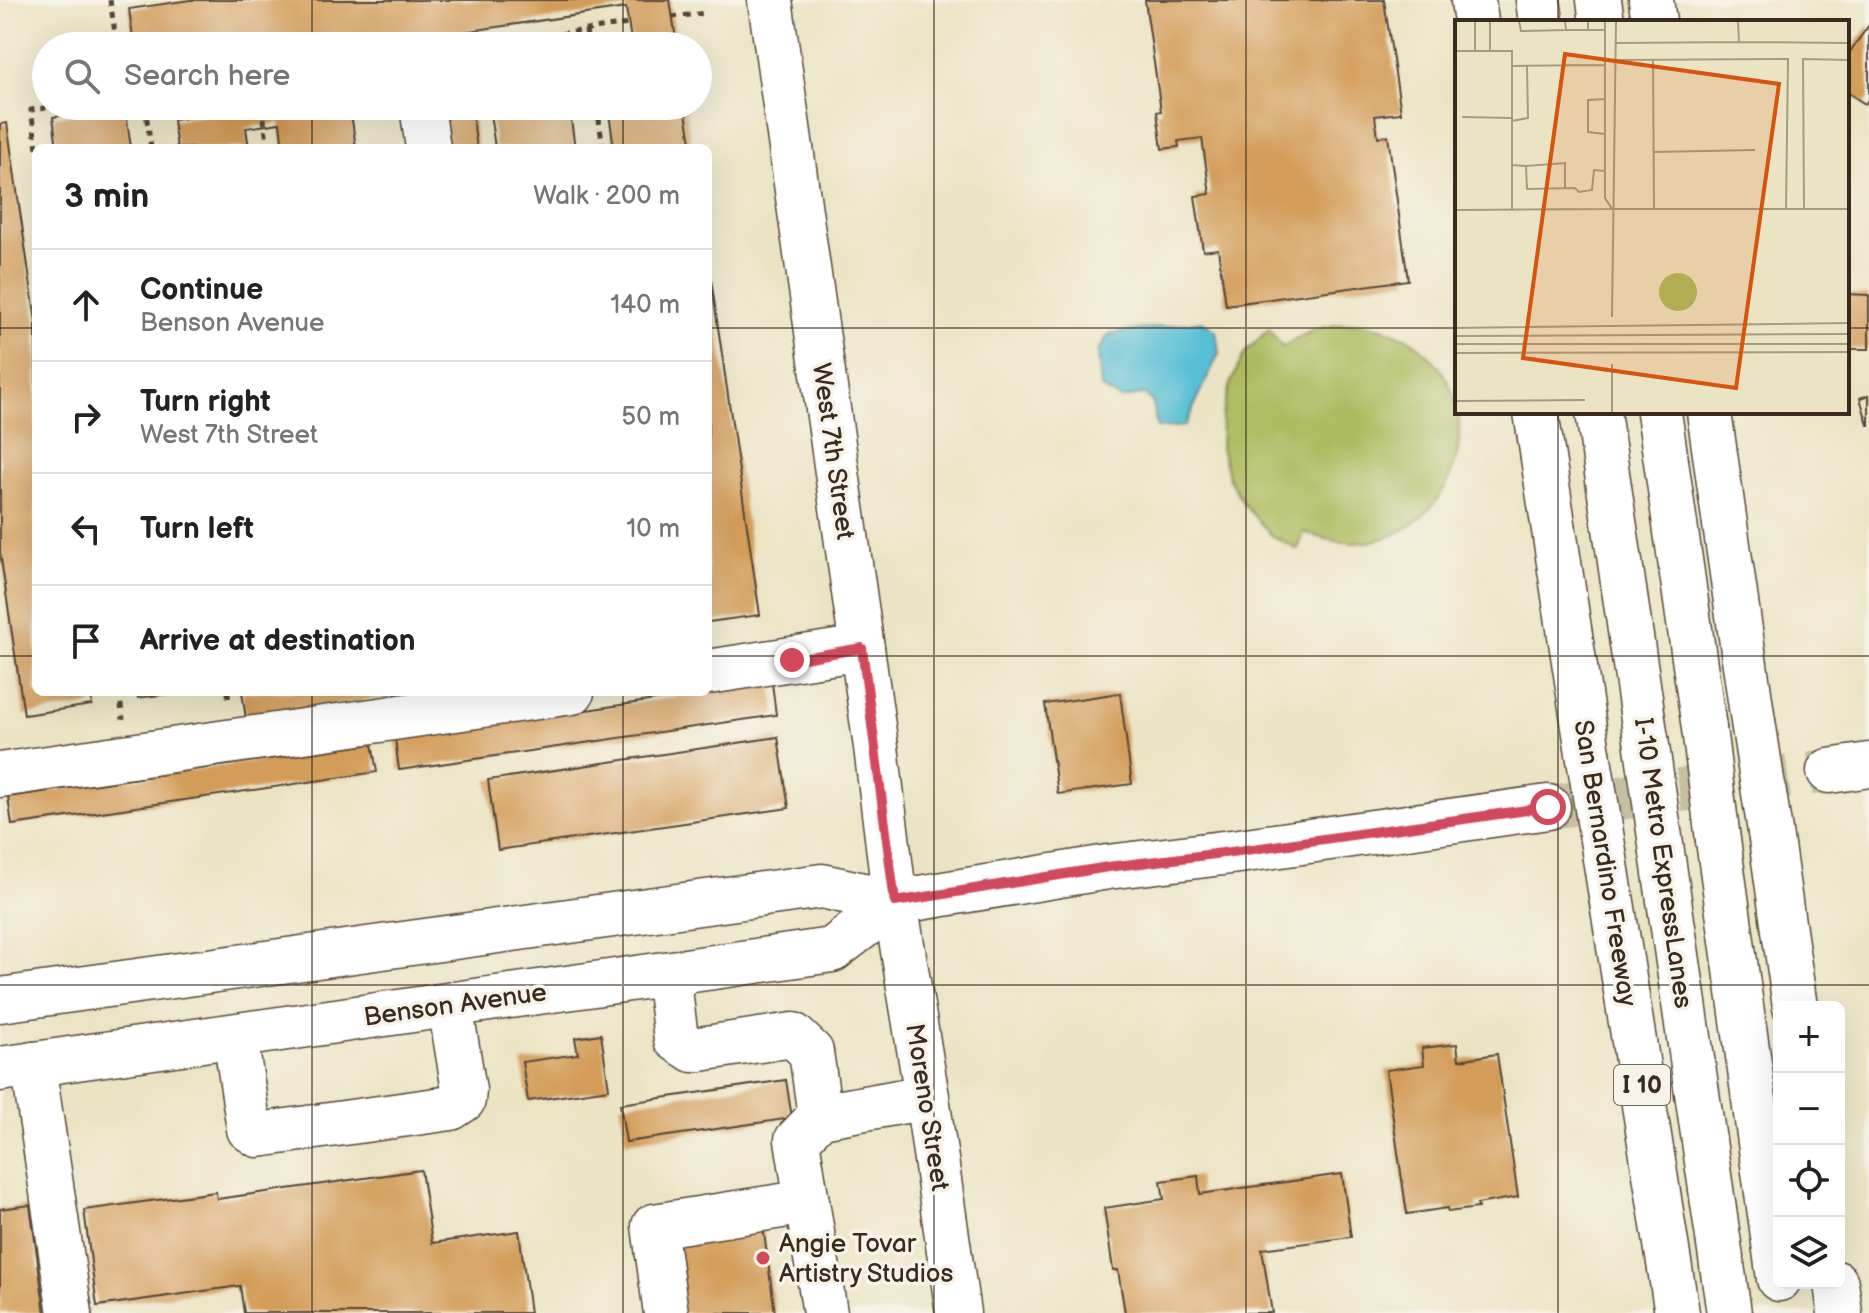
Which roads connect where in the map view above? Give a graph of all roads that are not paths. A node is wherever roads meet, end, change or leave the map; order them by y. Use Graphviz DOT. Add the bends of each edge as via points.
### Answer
graph roads {
  1 [pos="770,0"];
  2 [pos="1473,0"];
  3 [pos="1538,0"];
  4 [pos="1599,0"];
  5 [pos="1651,0"];
  6 [pos="1476,20"];
  7 [pos="1541,20"];
  8 [pos="1602,20"];
  9 [pos="1654,20"];
  10 [pos="424,120"];
  11 [pos="427,144"];
  12 [pos="1536,414"];
  13 [pos="1598,414"];
  14 [pos="1659,414"];
  15 [pos="1709,414"];
  16 [pos="862,648"];
  17 [pos="712,671"];
  18 [pos="515,696"];
  19 [pos="0,775"];
  20 [pos="1548,807"];
  21 [pos="895,902"];
  22 [pos="668,974"];
  23 [pos="0,1000"];
  24 [pos="1794,1001"];
  25 [pos="450,1005"];
  26 [pos="235,1036"];
  27 [pos="17,1067"];
  28 [pos="927,1097"];
  29 [pos="820,1116"];
  30 [pos="807,1202"];
  31 [pos="1773,1238"];
  32 [pos="1780,1289"];
  33 [pos="1837,1289"];
  34 [pos="70,1313"];
  35 [pos="666,1313"];
  36 [pos="825,1313"];
  37 [pos="958,1313"];
  38 [pos="1677,1313"];
  39 [pos="1729,1313"];
  40 [pos="1784,1313"];
  41 [pos="1840,1313"];
  1 -- 16 [label="main road, West 7th Street"];
  2 -- 6 [label="main road"];
  3 -- 7 [label="main road"];
  4 -- 8 [label="main road"];
  5 -- 9 [label="main road"];
  10 -- 11 [label="main road"];
  12 -- 38 [label="main road, San Bernardino Freeway / I 10, bridge"];
  13 -- 39 [label="main road, I-10 Metro ExpressLanes, bridge"];
  14 -- 31 [label="main road, bridge"];
  15 -- 24 [label="main road, bridge"];
  16 -- 17 [label="main road"];
  16 -- 21 [label="main road, West 7th Street"];
  18 -- 19 [label="main road"];
  20 -- 21 [label="main road, Benson Avenue" via="1121,865"];
  21 -- 22 [label="main road, Benson Avenue" via="832,950"];
  21 -- 23 [label="main road, Benson Avenue" via="822,886"];
  21 -- 28 [label="main road, Moreno Street"];
  22 -- 25 [label="main road, Benson Avenue"];
  22 -- 29 [label="main road" via="676,1039 693,1050 793,1035 811,1052"];
  25 -- 26 [label="main road, Benson Avenue"];
  25 -- 26 [label="main road" via="464,1090 463,1100 451,1108 258,1135 249,1129"];
  26 -- 27 [label="main road, Benson Avenue"];
  27 -- 34 [label="main road"];
  28 -- 29 [label="main road"];
  28 -- 37 [label="main road, Moreno Street"];
  29 -- 30 [label="main road" via="797,1140"];
  30 -- 35 [label="main road" via="654,1226"];
  30 -- 36 [label="main road"];
  32 -- 40 [label="main road"];
  33 -- 41 [label="main road"];
}
